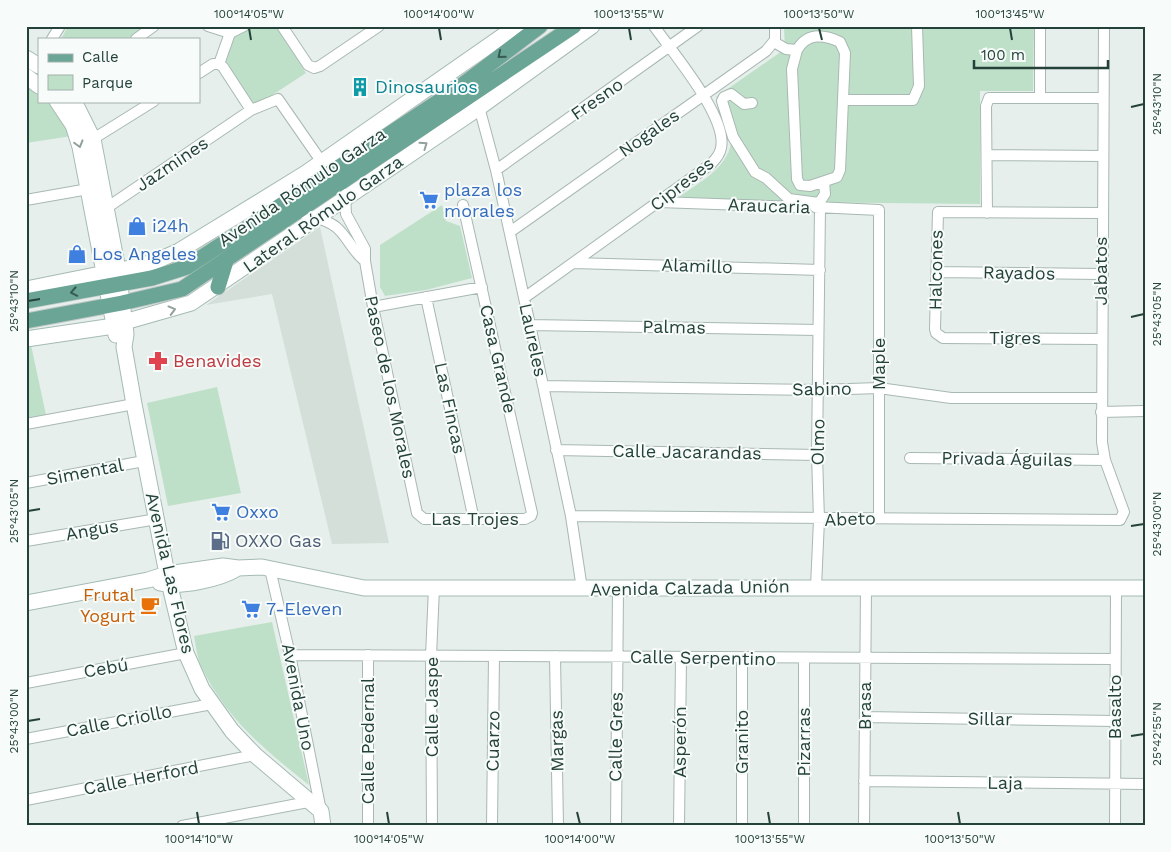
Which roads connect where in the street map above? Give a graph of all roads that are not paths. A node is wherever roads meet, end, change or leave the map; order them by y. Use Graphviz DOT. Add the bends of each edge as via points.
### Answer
graph roads {
  1 [pos="60,26"];
  2 [pos="154,26"];
  3 [pos="208,26"];
  4 [pos="244,26"];
  5 [pos="282,26"];
  6 [pos="379,26"];
  7 [pos="517,26"];
  8 [pos="540,26"];
  9 [pos="574,26"];
  10 [pos="592,26"];
  11 [pos="654,26"];
  12 [pos="698,26"];
  13 [pos="775,26"];
  14 [pos="917,26"];
  15 [pos="1040,26"];
  16 [pos="1104,26"];
  17 [pos="230,33"];
  18 [pos="53,38"];
  19 [pos="137,38"];
  20 [pos="774,42"];
  21 [pos="669,48"];
  22 [pos="797,50"];
  23 [pos="35,62"];
  24 [pos="219,64"];
  25 [pos="200,72"];
  26 [pos="26,77"];
  27 [pos="38,85"];
  28 [pos="703,94"];
  29 [pos="1040,97"];
  30 [pos="1103,98"];
  31 [pos="844,100"];
  32 [pos="477,101"];
  33 [pos="57,102"];
  34 [pos="74,102"];
  35 [pos="152,102"];
  36 [pos="752,103"];
  37 [pos="251,110"];
  38 [pos="93,139"];
  39 [pos="988,155"];
  40 [pos="1103,156"];
  41 [pos="321,161"];
  42 [pos="496,170"];
  43 [pos="306,173"];
  44 [pos="324,176"];
  45 [pos="347,178"];
  46 [pos="293,181"];
  47 [pos="824,182"];
  48 [pos="95,188"];
  49 [pos="26,200"];
  50 [pos="288,200"];
  51 [pos="344,200"];
  52 [pos="659,202"];
  53 [pos="463,205"];
  54 [pos="820,205"];
  55 [pos="878,210"];
  56 [pos="299,212"];
  57 [pos="99,213"];
  58 [pos="987,213"];
  59 [pos="1102,214"];
  60 [pos="317,219"];
  61 [pos="510,232"];
  62 [pos="365,260"];
  63 [pos="226,261"];
  64 [pos="574,263"];
  65 [pos="820,270"];
  66 [pos="938,272"];
  67 [pos="1101,274"];
  68 [pos="218,287"];
  69 [pos="482,287"];
  70 [pos="114,288"];
  71 [pos="26,289"];
  72 [pos="426,297"];
  73 [pos="524,298"];
  74 [pos="26,301"];
  75 [pos="372,307"];
  76 [pos="26,321"];
  77 [pos="119,324"];
  78 [pos="530,325"];
  79 [pos="935,329"];
  80 [pos="818,330"];
  81 [pos="26,339"];
  82 [pos="1101,339"];
  83 [pos="543,386"];
  84 [pos="879,388"];
  85 [pos="819,390"];
  86 [pos="1101,398"];
  87 [pos="134,404"];
  88 [pos="1145,411"];
  89 [pos="1101,412"];
  90 [pos="26,424"];
  91 [pos="556,450"];
  92 [pos="817,455"];
  93 [pos="910,458"];
  94 [pos="1104,460"];
  95 [pos="144,461"];
  96 [pos="26,483"];
  97 [pos="1124,512"];
  98 [pos="417,513"];
  99 [pos="532,513"];
  100 [pos="571,516"];
  101 [pos="879,518"];
  102 [pos="157,519"];
  103 [pos="474,520"];
  104 [pos="819,520"];
  105 [pos="26,542"];
  106 [pos="270,569"];
  107 [pos="168,579"];
  108 [pos="816,586"];
  109 [pos="866,587"];
  110 [pos="434,588"];
  111 [pos="1116,588"];
  112 [pos="1145,588"];
  113 [pos="582,589"];
  114 [pos="618,589"];
  115 [pos="26,603"];
  116 [pos="186,653"];
  117 [pos="290,655"];
  118 [pos="368,655"];
  119 [pos="431,656"];
  120 [pos="494,656"];
  121 [pos="555,656"];
  122 [pos="617,657"];
  123 [pos="865,657"];
  124 [pos="681,658"];
  125 [pos="742,658"];
  126 [pos="804,659"];
  127 [pos="1115,659"];
  128 [pos="26,683"];
  129 [pos="212,704"];
  130 [pos="865,717"];
  131 [pos="1115,721"];
  132 [pos="26,739"];
  133 [pos="255,756"];
  134 [pos="864,781"];
  135 [pos="1114,784"];
  136 [pos="1145,784"];
  137 [pos="26,800"];
  138 [pos="308,802"];
  139 [pos="322,818"];
  140 [pos="182,826"];
  141 [pos="368,826"];
  142 [pos="432,826"];
  143 [pos="492,826"];
  144 [pos="558,826"];
  145 [pos="616,826"];
  146 [pos="680,826"];
  147 [pos="742,826"];
  148 [pos="804,826"];
  149 [pos="864,826"];
  150 [pos="1116,826"];
  1 -- 18 [label="street"];
  2 -- 19 [label="street"];
  3 -- 17 [label="street"];
  4 -- 17 [label="street"];
  5 -- 6 [label="street" via="308,65 314,68"];
  7 -- 41 [label="street"];
  8 -- 44 [label="main road, Avenida Rómulo Garza, one-way" via="452,92"];
  9 -- 32 [label="main road, Avenida Rómulo Garza"];
  10 -- 32 [label="street, Lateral Rómulo Garza"];
  11 -- 21 [label="street, Cipreses"];
  12 -- 21 [label="street, Fresno"];
  13 -- 20 [label="street"];
  14 -- 31 [label="street" via="919,86 913,100"];
  15 -- 29 [label="street"];
  16 -- 30 [label="street, Jabatos"];
  17 -- 24 [label="street"];
  20 -- 22 [label="street" via="786,49"];
  20 -- 28 [label="street, Nogales"];
  21 -- 28 [label="street, Cipreses"];
  21 -- 42 [label="street, Fresno"];
  22 -- 31 [label="street" via="810,37 840,42 845,53"];
  22 -- 47 [label="street" via="792,69 797,179 803,186"];
  23 -- 26 [label="street"];
  24 -- 25 [label="street"];
  24 -- 37 [label="street"];
  26 -- 27 [label="street"];
  28 -- 52 [label="street, Cipreses" via="718,124 721,149 711,164"];
  28 -- 61 [label="street, Nogales"];
  29 -- 30 [label="street"];
  29 -- 39 [label="street" via="988,98"];
  30 -- 40 [label="street, Jabatos"];
  31 -- 47 [label="street" via="840,170 837,178"];
  32 -- 42 [label="street, Laureles"];
  32 -- 45 [label="main road, Avenida Rómulo Garza"];
  51 -- 32 [label="street, Lateral Rómulo Garza, one-way"];
  33 -- 48 [label="street, Avenida Las Flores, one-way" via="73,125"];
  34 -- 38 [label="street, Avenida Las Flores"];
  35 -- 38 [label="street"];
  36 -- 54 [label="street" via="744,104 731,94 722,101 733,137 755,172 789,199"];
  37 -- 41 [label="street, Jazmines" via="278,99"];
  37 -- 57 [label="street, Jazmines"];
  38 -- 48 [label="street, Avenida Las Flores"];
  39 -- 40 [label="street"];
  39 -- 58 [label="street"];
  40 -- 59 [label="street, Jabatos"];
  41 -- 43 [label="street"];
  42 -- 61 [label="street, Laureles"];
  43 -- 44 [label="main road"];
  43 -- 46 [label="street"];
  44 -- 50 [label="main road, Avenida Rómulo Garza"];
  45 -- 51 [label="street, Paseo de los Morales"];
  45 -- 56 [label="main road, Avenida Rómulo Garza"];
  46 -- 50 [label="main road"];
  46 -- 70 [label="street"];
  47 -- 54 [label="street, Olmo"];
  48 -- 49 [label="street"];
  48 -- 57 [label="street, Avenida Las Flores"];
  50 -- 70 [label="main road, Avenida Rómulo Garza" via="187,267"];
  51 -- 60 [label="street, Lateral Rómulo Garza"];
  51 -- 62 [label="street, Paseo de los Morales" via="350,222 364,247"];
  52 -- 54 [label="street, Araucaria"];
  52 -- 64 [label="street, Cipreses"];
  53 -- 69 [label="street, Casa Grande"];
  54 -- 55 [label="street, Araucaria"];
  54 -- 65 [label="street, Olmo"];
  55 -- 84 [label="street, Maple"];
  56 -- 60 [label="street"];
  56 -- 63 [label="main road, Avenida Rómulo Garza"];
  57 -- 70 [label="street, Avenida Las Flores"];
  58 -- 59 [label="street"];
  58 -- 66 [label="street, Halcones" via="938,212"];
  59 -- 67 [label="street, Jabatos"];
  60 -- 62 [label="street" via="338,228 354,252"];
  60 -- 68 [label="street, Lateral Rómulo Garza"];
  61 -- 73 [label="street, Laureles"];
  62 -- 75 [label="street, Paseo de los Morales"];
  63 -- 68 [label="main road"];
  63 -- 70 [label="main road, Avenida Rómulo Garza" via="182,289"];
  64 -- 65 [label="street, Alamillo"];
  64 -- 73 [label="street, Cipreses"];
  65 -- 80 [label="street, Olmo"];
  66 -- 67 [label="street, Rayados"];
  66 -- 79 [label="street, Halcones"];
  67 -- 82 [label="street, Jabatos"];
  77 -- 68 [label="street, Lateral Rómulo Garza, one-way" via="191,303"];
  69 -- 72 [label="street"];
  69 -- 99 [label="street, Casa Grande"];
  70 -- 71 [label="street"];
  70 -- 74 [label="main road, Avenida Rómulo Garza, one-way"];
  70 -- 76 [label="main road, Avenida Rómulo Garza"];
  70 -- 77 [label="street, Avenida Las Flores"];
  72 -- 75 [label="street"];
  72 -- 103 [label="street, Las Fincas"];
  73 -- 78 [label="street, Laureles"];
  75 -- 98 [label="street, Paseo de los Morales"];
  77 -- 81 [label="street, Lateral Rómulo Garza"];
  77 -- 87 [label="street, Avenida Las Flores" via="116,336 124,346"];
  78 -- 80 [label="street, Palmas"];
  78 -- 83 [label="street, Laureles"];
  79 -- 82 [label="street, Tigres" via="943,338"];
  80 -- 85 [label="street, Olmo"];
  82 -- 86 [label="street, Jabatos"];
  83 -- 85 [label="street, Sabino"];
  83 -- 91 [label="street, Laureles"];
  84 -- 85 [label="street, Sabino"];
  84 -- 86 [label="street, Sabino" via="951,398"];
  84 -- 101 [label="street, Maple"];
  85 -- 92 [label="street, Olmo"];
  86 -- 89 [label="street, Jabatos"];
  87 -- 90 [label="street"];
  87 -- 95 [label="street, Avenida Las Flores"];
  88 -- 89 [label="street"];
  89 -- 94 [label="street, Jabatos"];
  91 -- 92 [label="street, Calle Jacarandas"];
  91 -- 100 [label="street, Laureles"];
  92 -- 104 [label="street, Olmo"];
  93 -- 94 [label="street, Privada Águilas"];
  94 -- 97 [label="street, Jabatos"];
  95 -- 96 [label="street, Simental"];
  95 -- 102 [label="street, Avenida Las Flores"];
  97 -- 101 [label="street, Abeto" via="1124,517 1115,522"];
  98 -- 103 [label="street, Las Trojes" via="424,519"];
  99 -- 103 [label="street, Las Trojes" via="525,519"];
  100 -- 104 [label="street, Abeto"];
  100 -- 113 [label="street, Laureles"];
  101 -- 104 [label="street, Abeto"];
  102 -- 105 [label="street, Angus"];
  102 -- 107 [label="street, Avenida Las Flores"];
  104 -- 108 [label="street, Olmo"];
  106 -- 107 [label="street, Avenida Calzada Unión" via="219,566"];
  106 -- 110 [label="street, Avenida Calzada Unión" via="358,587"];
  106 -- 117 [label="street, Avenida Uno"];
  107 -- 115 [label="street, Avenida Calzada Unión"];
  107 -- 116 [label="street, Avenida Las Flores"];
  108 -- 109 [label="street, Avenida Calzada Unión"];
  108 -- 114 [label="street, Avenida Calzada Unión"];
  109 -- 111 [label="street, Avenida Calzada Unión"];
  109 -- 123 [label="street, Brasa"];
  110 -- 113 [label="street, Avenida Calzada Unión"];
  110 -- 119 [label="street, Calle Jaspe"];
  111 -- 112 [label="street, Avenida Calzada Unión"];
  111 -- 127 [label="street, Basalto"];
  113 -- 114 [label="street, Avenida Calzada Unión"];
  114 -- 122 [label="street, Calle Gres"];
  116 -- 128 [label="street, Cebú"];
  116 -- 129 [label="street, Avenida Las Flores"];
  117 -- 118 [label="street, Calle Serpentino"];
  117 -- 139 [label="street, Avenida Uno"];
  118 -- 119 [label="street, Calle Serpentino"];
  118 -- 141 [label="street, Calle Pedernal"];
  119 -- 120 [label="street, Calle Serpentino"];
  119 -- 142 [label="street, Calle Jaspe"];
  120 -- 121 [label="street, Calle Serpentino"];
  120 -- 143 [label="street, Cuarzo"];
  121 -- 122 [label="street, Calle Serpentino"];
  121 -- 144 [label="street, Margas"];
  122 -- 124 [label="street, Calle Serpentino"];
  122 -- 145 [label="street, Calle Gres"];
  123 -- 126 [label="street, Calle Serpentino"];
  123 -- 127 [label="street, Calle Serpentino"];
  123 -- 130 [label="street, Brasa"];
  124 -- 125 [label="street, Calle Serpentino"];
  124 -- 146 [label="street, Asperón"];
  125 -- 126 [label="street, Calle Serpentino"];
  125 -- 147 [label="street, Granito"];
  126 -- 148 [label="street, Pizarras"];
  127 -- 131 [label="street, Basalto"];
  129 -- 132 [label="street, Calle Criollo"];
  129 -- 133 [label="street, Avenida Las Flores"];
  130 -- 131 [label="street, Sillar"];
  130 -- 134 [label="street, Brasa"];
  131 -- 135 [label="street, Basalto"];
  133 -- 137 [label="street, Calle Herford"];
  133 -- 138 [label="street, Avenida Las Flores"];
  134 -- 135 [label="street, Laja"];
  134 -- 149 [label="street, Brasa"];
  135 -- 136 [label="street, Laja"];
  135 -- 150 [label="street, Basalto"];
  138 -- 139 [label="street, Avenida Las Flores"];
  138 -- 140 [label="street"];
}
